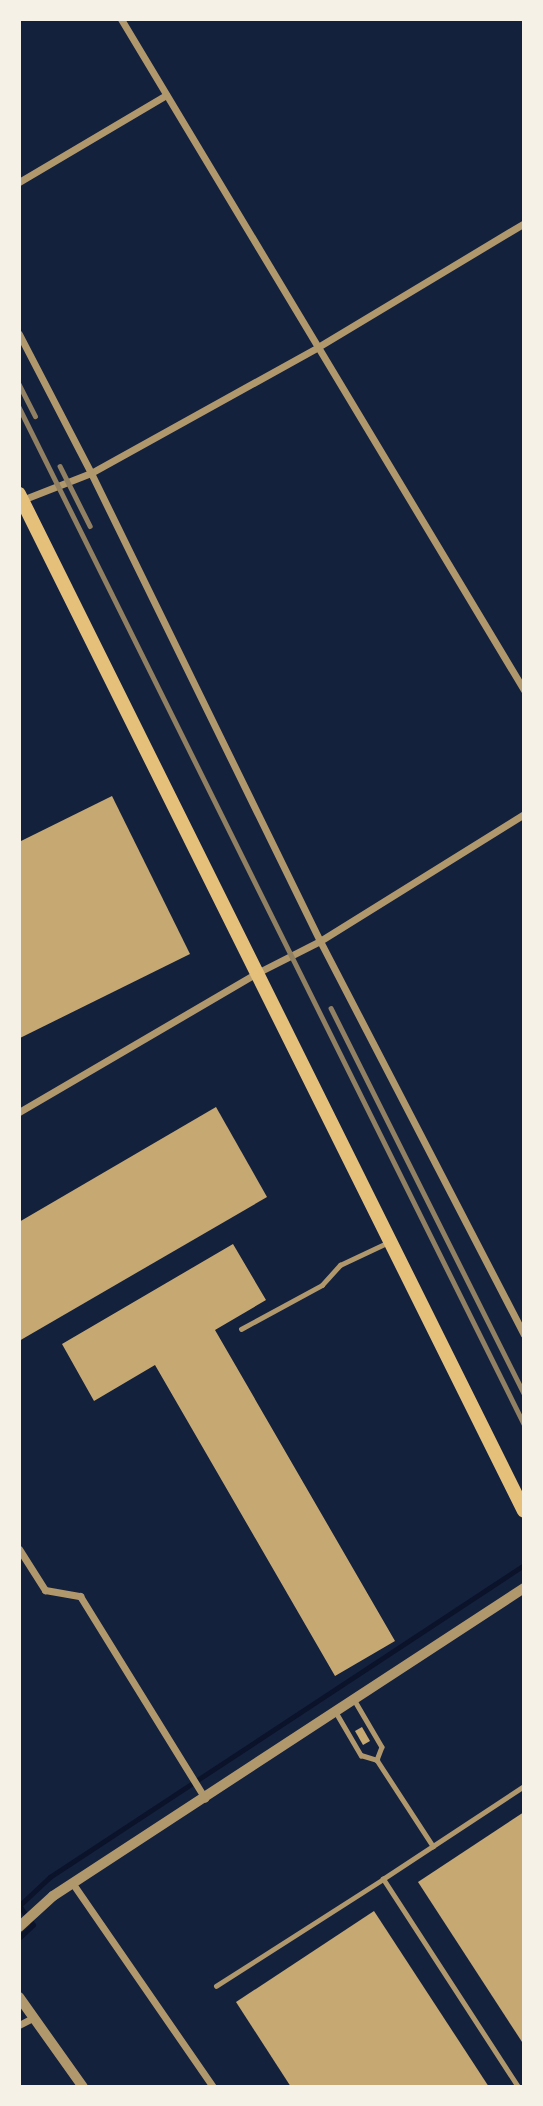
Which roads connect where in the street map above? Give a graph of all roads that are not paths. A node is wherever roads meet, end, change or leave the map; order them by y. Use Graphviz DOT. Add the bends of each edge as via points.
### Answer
graph roads {
  1 [pos="121,19"];
  2 [pos="166,95"];
  3 [pos="19,182"];
  4 [pos="524,223"];
  5 [pos="19,334"];
  6 [pos="318,347"];
  7 [pos="91,473"];
  8 [pos="21,497"];
  9 [pos="524,690"];
  10 [pos="524,814"];
  11 [pos="320,941"];
  12 [pos="257,973"];
  13 [pos="19,1112"];
  14 [pos="390,1242"];
  15 [pos="241,1329"];
  16 [pos="524,1334"];
  17 [pos="524,1511"];
  18 [pos="19,1549"];
  19 [pos="524,1588"];
  20 [pos="355,1701"];
  21 [pos="336,1713"];
  22 [pos="377,1760"];
  23 [pos="524,1786"];
  24 [pos="205,1798"];
  25 [pos="433,1846"];
  26 [pos="383,1879"];
  27 [pos="73,1884"];
  28 [pos="19,1927"];
  29 [pos="216,1986"];
  30 [pos="19,1997"];
  31 [pos="33,2018"];
  32 [pos="19,2025"];
  33 [pos="83,2087"];
  34 [pos="213,2087"];
  35 [pos="518,2087"];
  1 -- 2 [label="street"];
  2 -- 3 [label="street"];
  2 -- 6 [label="street"];
  4 -- 6 [label="street"];
  5 -- 7 [label="street"];
  6 -- 7 [label="street"];
  6 -- 9 [label="street"];
  7 -- 8 [label="street"];
  7 -- 11 [label="street"];
  8 -- 12 [label="highway"];
  10 -- 11 [label="street"];
  11 -- 12 [label="street"];
  11 -- 16 [label="street"];
  12 -- 13 [label="street"];
  12 -- 14 [label="highway"];
  14 -- 15 [label="lane" via="340,1265 322,1285"];
  14 -- 17 [label="highway"];
  18 -- 24 [label="street" via="45,1590 80,1596"];
  19 -- 20 [label="street"];
  20 -- 21 [label="street"];
  20 -- 22 [label="lane" via="382,1747"];
  21 -- 22 [label="lane" via="360,1755"];
  21 -- 24 [label="street"];
  22 -- 25 [label="lane"];
  23 -- 25 [label="lane"];
  24 -- 27 [label="street"];
  25 -- 26 [label="lane"];
  26 -- 29 [label="lane"];
  26 -- 35 [label="lane"];
  27 -- 28 [label="street"];
  27 -- 34 [label="street"];
  30 -- 31 [label="street"];
  31 -- 32 [label="street"];
  31 -- 33 [label="street"];
}
